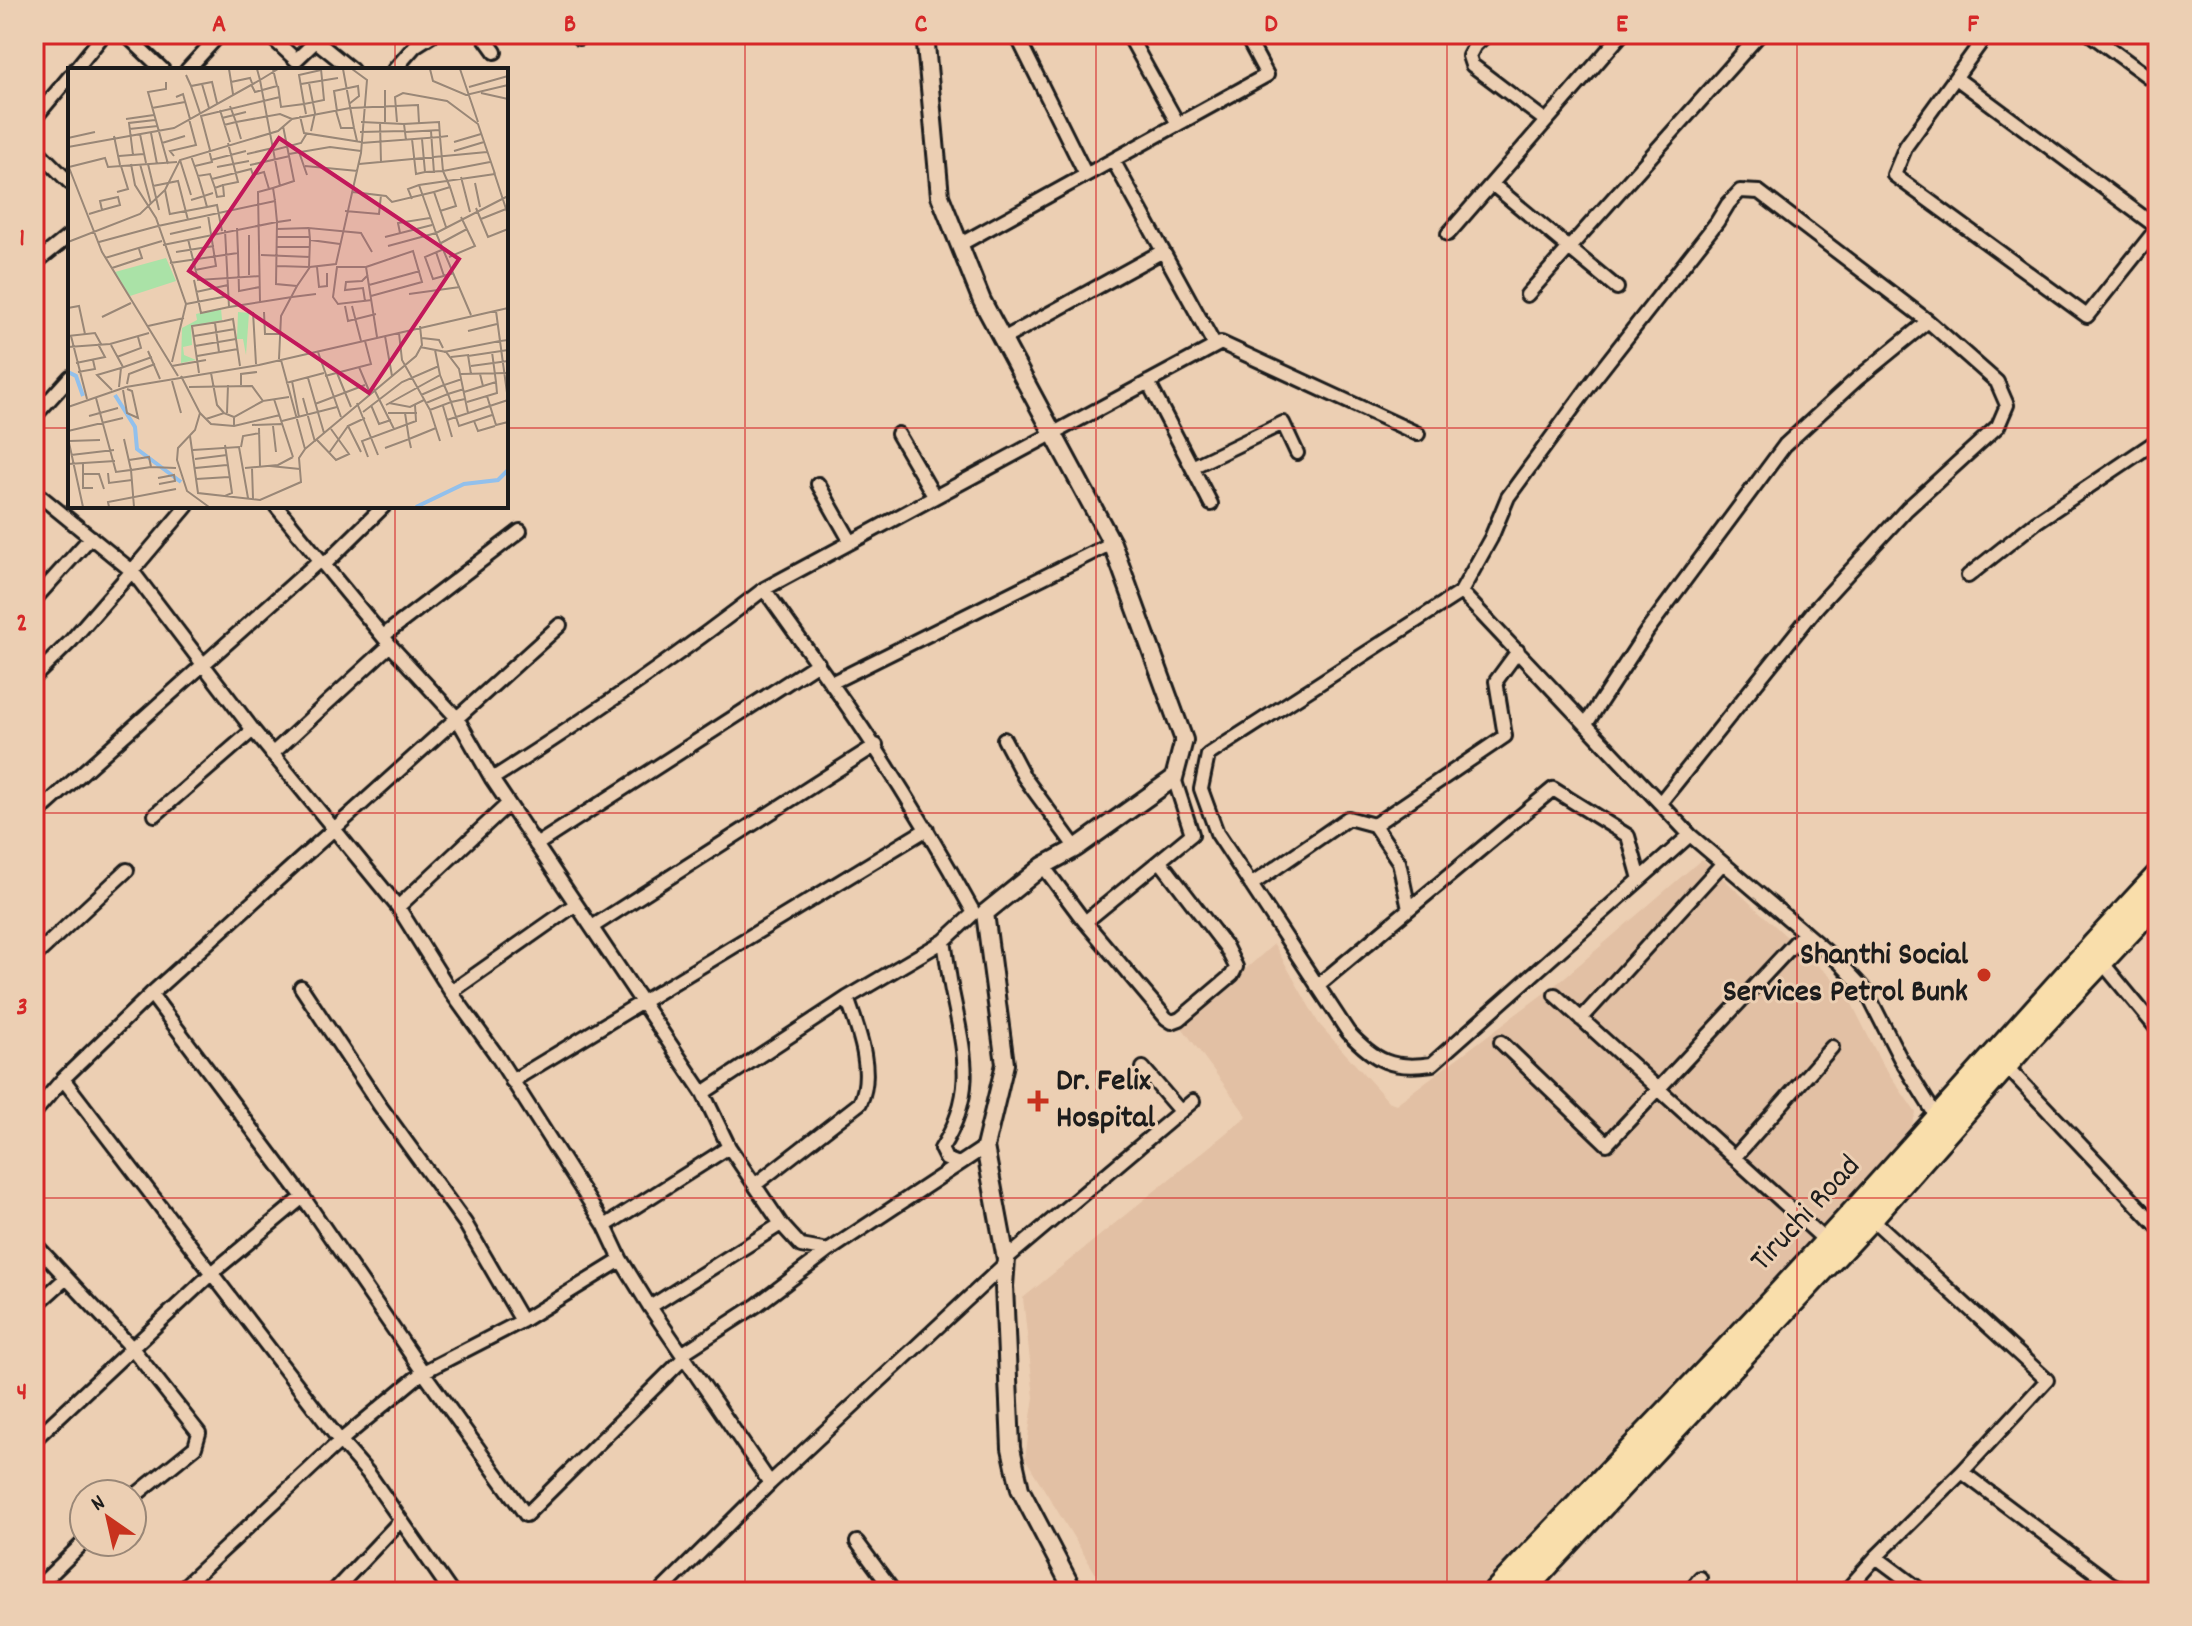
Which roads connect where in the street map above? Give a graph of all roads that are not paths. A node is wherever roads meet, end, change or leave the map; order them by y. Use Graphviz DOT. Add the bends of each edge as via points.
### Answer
graph roads {
  1 [pos="104,34"];
  2 [pos="125,34"];
  3 [pos="220,34"];
  4 [pos="268,34"];
  5 [pos="434,34"];
  6 [pos="482,34"];
  7 [pos="925,34"];
  8 [pos="1016,34"];
  9 [pos="1128,34"];
  10 [pos="1245,34"];
  11 [pos="1487,34"];
  12 [pos="1622,34"];
  13 [pos="1760,34"];
  14 [pos="1987,34"];
  15 [pos="2094,35"];
  16 [pos="495,52"];
  17 [pos="77,68"];
  18 [pos="161,68"];
  19 [pos="189,68"];
  20 [pos="350,68"];
  21 [pos="396,68"];
  22 [pos="68,78"];
  23 [pos="1956,78"];
  24 [pos="2158,84"];
  25 [pos="34,119"];
  26 [pos="1546,121"];
  27 [pos="1178,124"];
  28 [pos="34,147"];
  29 [pos="1113,160"];
  30 [pos="1086,175"];
  31 [pos="68,181"];
  32 [pos="1492,184"];
  33 [pos="2158,228"];
  34 [pos="1448,234"];
  35 [pos="68,237"];
  36 [pos="959,245"];
  37 [pos="1570,248"];
  38 [pos="1163,251"];
  39 [pos="34,264"];
  40 [pos="1617,288"];
  41 [pos="1527,295"];
  42 [pos="1928,321"];
  43 [pos="1003,339"];
  44 [pos="1215,346"];
  45 [pos="68,379"];
  46 [pos="1148,382"];
  47 [pos="34,417"];
  48 [pos="1052,432"];
  49 [pos="898,434"];
  50 [pos="1418,434"];
  51 [pos="2158,440"];
  52 [pos="1297,453"];
  53 [pos="1192,467"];
  54 [pos="818,484"];
  55 [pos="34,491"];
  56 [pos="934,496"];
  57 [pos="1211,504"];
  58 [pos="185,508"];
  59 [pos="278,508"];
  60 [pos="382,508"];
  61 [pos="520,531"];
  62 [pos="91,537"];
  63 [pos="851,542"];
  64 [pos="1112,543"];
  65 [pos="322,562"];
  66 [pos="132,571"];
  67 [pos="1968,576"];
  68 [pos="764,589"];
  69 [pos="1461,592"];
  70 [pos="34,600"];
  71 [pos="560,625"];
  72 [pos="386,640"];
  73 [pos="1518,651"];
  74 [pos="818,663"];
  75 [pos="204,664"];
  76 [pos="34,677"];
  77 [pos="831,683"];
  78 [pos="457,718"];
  79 [pos="1586,724"];
  80 [pos="253,730"];
  81 [pos="1004,739"];
  82 [pos="876,745"];
  83 [pos="272,754"];
  84 [pos="1174,778"];
  85 [pos="492,779"];
  86 [pos="1660,803"];
  87 [pos="508,804"];
  88 [pos="155,815"];
  89 [pos="34,816"];
  90 [pos="1374,825"];
  91 [pos="334,829"];
  92 [pos="927,829"];
  93 [pos="1690,835"];
  94 [pos="536,845"];
  95 [pos="1076,848"];
  96 [pos="1160,861"];
  97 [pos="1722,864"];
  98 [pos="1043,866"];
  99 [pos="127,870"];
  100 [pos="2158,875"];
  101 [pos="1640,879"];
  102 [pos="1251,885"];
  103 [pos="2158,901"];
  104 [pos="576,904"];
  105 [pos="398,907"];
  106 [pos="1409,909"];
  107 [pos="1085,922"];
  108 [pos="592,927"];
  109 [pos="1804,933"];
  110 [pos="944,941"];
  111 [pos="34,957"];
  112 [pos="2101,961"];
  113 [pos="1317,986"];
  114 [pos="301,987"];
  115 [pos="451,992"];
  116 [pos="151,994"];
  117 [pos="1555,995"];
  118 [pos="847,998"];
  119 [pos="642,1002"];
  120 [pos="1581,1019"];
  121 [pos="2158,1030"];
  122 [pos="1501,1042"];
  123 [pos="1832,1047"];
  124 [pos="2006,1066"];
  125 [pos="1143,1068"];
  126 [pos="63,1079"];
  127 [pos="512,1081"];
  128 [pos="1659,1089"];
  129 [pos="703,1093"];
  130 [pos="1193,1101"];
  131 [pos="37,1103"];
  132 [pos="1180,1111"];
  133 [pos="1938,1119"];
  134 [pos="729,1147"];
  135 [pos="985,1147"];
  136 [pos="1734,1158"];
  137 [pos="959,1164"];
  138 [pos="756,1184"];
  139 [pos="303,1197"];
  140 [pos="1871,1218"];
  141 [pos="781,1224"];
  142 [pos="605,1226"];
  143 [pos="2158,1227"];
  144 [pos="1827,1242"];
  145 [pos="34,1243"];
  146 [pos="828,1251"];
  147 [pos="621,1260"];
  148 [pos="1005,1262"];
  149 [pos="213,1272"];
  150 [pos="65,1279"];
  151 [pos="34,1307"];
  152 [pos="650,1307"];
  153 [pos="522,1321"];
  154 [pos="132,1348"];
  155 [pos="684,1355"];
  156 [pos="423,1372"];
  157 [pos="34,1440"];
  158 [pos="340,1441"];
  159 [pos="1962,1472"];
  160 [pos="770,1483"];
  161 [pos="148,1485"];
  162 [pos="401,1520"];
  163 [pos="857,1542"];
  164 [pos="1876,1557"];
  165 [pos="68,1558"];
  166 [pos="1700,1578"];
  167 [pos="42,1584"];
  168 [pos="1533,1585"];
  169 [pos="2109,1588"];
  170 [pos="178,1592"];
  171 [pos="333,1592"];
  172 [pos="451,1592"];
  173 [pos="660,1592"];
  174 [pos="894,1592"];
  175 [pos="1074,1592"];
  176 [pos="1495,1592"];
  177 [pos="1689,1592"];
  178 [pos="1845,1592"];
  179 [pos="1923,1592"];
  180 [pos="2128,1592"];
  1 -- 17 [label="street"];
  2 -- 18 [label="street"];
  3 -- 19 [label="street"];
  4 -- 20 [label="street" via="296,60 316,41"];
  5 -- 21 [label="street"];
  6 -- 16 [label="street"];
  7 -- 36 [label="street" via="940,196"];
  8 -- 30 [label="street"];
  9 -- 27 [label="street"];
  10 -- 27 [label="street" via="1267,75"];
  11 -- 26 [label="street" via="1469,56 1472,65"];
  12 -- 26 [label="street"];
  13 -- 37 [label="street"];
  14 -- 23 [label="street"];
  15 -- 24 [label="street"];
  22 -- 25 [label="street"];
  23 -- 33 [label="street"];
  23 -- 33 [label="street" via="1906,146 1894,175 2087,316"];
  26 -- 32 [label="street"];
  27 -- 29 [label="street"];
  28 -- 31 [label="street"];
  29 -- 30 [label="street"];
  29 -- 38 [label="street"];
  30 -- 36 [label="street"];
  32 -- 34 [label="street"];
  32 -- 37 [label="street"];
  35 -- 39 [label="street"];
  36 -- 43 [label="street"];
  37 -- 40 [label="street"];
  37 -- 41 [label="street"];
  38 -- 43 [label="street"];
  38 -- 44 [label="street"];
  42 -- 69 [label="street" via="1759,192 1740,191 1515,487"];
  42 -- 79 [label="street" via="1785,445 1647,631"];
  42 -- 86 [label="street" via="1997,382 2007,405 1998,426 1907,509 1817,607"];
  43 -- 48 [label="street"];
  44 -- 46 [label="street"];
  44 -- 50 [label="street" via="1221,343"];
  45 -- 47 [label="street"];
  46 -- 48 [label="street"];
  46 -- 53 [label="street"];
  48 -- 56 [label="street"];
  48 -- 64 [label="street"];
  49 -- 56 [label="street"];
  51 -- 67 [label="street" via="2036,522"];
  52 -- 53 [label="street" via="1283,423"];
  53 -- 57 [label="street"];
  54 -- 63 [label="street"];
  55 -- 62 [label="street"];
  56 -- 63 [label="street"];
  58 -- 66 [label="street"];
  59 -- 65 [label="street"];
  60 -- 65 [label="street"];
  61 -- 72 [label="street"];
  62 -- 66 [label="street"];
  62 -- 70 [label="street"];
  63 -- 68 [label="street"];
  64 -- 77 [label="street"];
  64 -- 84 [label="street" via="1184,740"];
  65 -- 72 [label="street"];
  65 -- 75 [label="street"];
  66 -- 75 [label="street"];
  66 -- 76 [label="street"];
  68 -- 74 [label="street"];
  68 -- 85 [label="street" via="604,708"];
  69 -- 73 [label="street"];
  69 -- 102 [label="street" via="1208,755 1201,789 1217,833"];
  71 -- 78 [label="street"];
  72 -- 78 [label="street"];
  72 -- 83 [label="street"];
  73 -- 79 [label="street"];
  73 -- 90 [label="street" via="1496,681 1505,736"];
  74 -- 77 [label="street"];
  74 -- 94 [label="street"];
  75 -- 80 [label="street"];
  75 -- 89 [label="street"];
  77 -- 82 [label="street"];
  78 -- 85 [label="street"];
  78 -- 91 [label="street"];
  79 -- 86 [label="street"];
  80 -- 83 [label="street"];
  80 -- 88 [label="street"];
  81 -- 95 [label="street" via="1024,777"];
  82 -- 92 [label="street"];
  82 -- 108 [label="street"];
  83 -- 91 [label="street"];
  84 -- 95 [label="street"];
  84 -- 96 [label="street" via="1192,834"];
  85 -- 87 [label="street"];
  86 -- 93 [label="street"];
  87 -- 94 [label="street"];
  87 -- 105 [label="street"];
  90 -- 102 [label="street" via="1348,818"];
  90 -- 106 [label="street" via="1399,862"];
  91 -- 105 [label="street"];
  91 -- 116 [label="street"];
  92 -- 110 [label="street" via="974,913"];
  92 -- 119 [label="street"];
  93 -- 97 [label="street"];
  93 -- 101 [label="street"];
  94 -- 104 [label="street"];
  95 -- 98 [label="street"];
  96 -- 107 [label="street"];
  96 -- 107 [label="street" via="1236,967 1180,1019 1166,1018"];
  97 -- 109 [label="street"];
  97 -- 120 [label="street"];
  98 -- 107 [label="street"];
  98 -- 135 [label="street" via="985,913 1005,1064"];
  99 -- 111 [label="street"];
  100 -- 133 [label="highway, Tiruchi Road"];
  101 -- 106 [label="street" via="1628,836 1553,789"];
  101 -- 113 [label="street" via="1432,1064 1396,1066 1367,1052"];
  102 -- 113 [label="street"];
  103 -- 112 [label="highway, Tiruchi Road"];
  104 -- 108 [label="street"];
  104 -- 115 [label="street"];
  105 -- 115 [label="street"];
  106 -- 113 [label="street"];
  108 -- 119 [label="street"];
  109 -- 128 [label="street"];
  109 -- 133 [label="street" via="1866,991"];
  110 -- 118 [label="street"];
  110 -- 137 [label="street" via="966,1073 965,1098 941,1155"];
  112 -- 121 [label="street"];
  112 -- 124 [label="highway, Tiruchi Road"];
  114 -- 153 [label="street" via="465,1223"];
  115 -- 127 [label="street"];
  116 -- 126 [label="street"];
  116 -- 139 [label="street"];
  117 -- 120 [label="street"];
  118 -- 129 [label="street"];
  118 -- 138 [label="street" via="865,1063 866,1091 860,1103"];
  119 -- 127 [label="street"];
  119 -- 129 [label="street"];
  120 -- 128 [label="street"];
  122 -- 128 [label="street" via="1607,1144"];
  123 -- 136 [label="street"];
  124 -- 140 [label="highway, Tiruchi Road"];
  124 -- 143 [label="street"];
  125 -- 132 [label="street"];
  126 -- 131 [label="street"];
  126 -- 149 [label="street"];
  127 -- 142 [label="street"];
  128 -- 136 [label="street"];
  129 -- 134 [label="street"];
  130 -- 132 [label="street"];
  132 -- 148 [label="street"];
  133 -- 144 [label="highway, Tiruchi Road"];
  134 -- 138 [label="street"];
  134 -- 142 [label="street"];
  135 -- 137 [label="street"];
  135 -- 148 [label="street"];
  136 -- 144 [label="street"];
  137 -- 146 [label="street"];
  138 -- 141 [label="street"];
  139 -- 149 [label="street"];
  139 -- 156 [label="street"];
  140 -- 159 [label="street" via="2047,1380"];
  140 -- 168 [label="highway, Tiruchi Road"];
  141 -- 146 [label="street" via="801,1246"];
  141 -- 152 [label="street"];
  142 -- 147 [label="street"];
  144 -- 176 [label="highway, Tiruchi Road"];
  145 -- 150 [label="street"];
  146 -- 155 [label="street"];
  147 -- 152 [label="street"];
  147 -- 153 [label="street"];
  148 -- 160 [label="street"];
  148 -- 175 [label="street" via="1011,1448 1020,1489"];
  149 -- 154 [label="street"];
  149 -- 158 [label="street"];
  150 -- 151 [label="street"];
  150 -- 154 [label="street"];
  152 -- 155 [label="street"];
  153 -- 156 [label="street"];
  154 -- 157 [label="street"];
  154 -- 161 [label="street" via="199,1433 195,1447"];
  155 -- 156 [label="street" via="526,1515"];
  155 -- 160 [label="street"];
  156 -- 158 [label="street"];
  158 -- 162 [label="street"];
  158 -- 170 [label="street"];
  159 -- 164 [label="street"];
  159 -- 169 [label="street"];
  160 -- 173 [label="street"];
  162 -- 171 [label="street"];
  162 -- 172 [label="street"];
  163 -- 174 [label="street"];
  164 -- 178 [label="street"];
  164 -- 179 [label="street"];
  165 -- 167 [label="street"];
  166 -- 177 [label="street"];
  169 -- 180 [label="street"];
}
